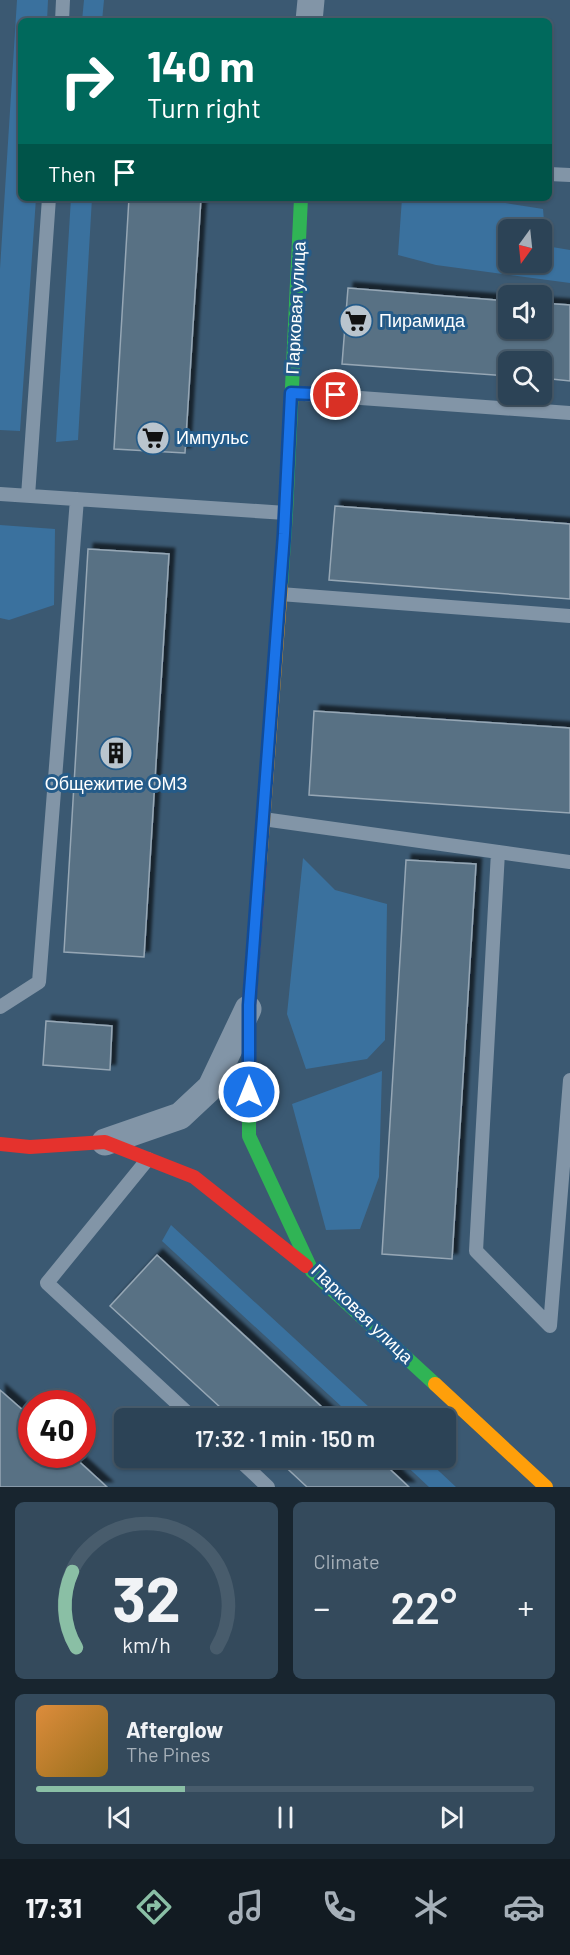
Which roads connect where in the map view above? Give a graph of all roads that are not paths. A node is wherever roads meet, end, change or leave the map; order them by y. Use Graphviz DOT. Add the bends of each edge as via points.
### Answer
graph roads {
  1 [pos="63,0"];
  2 [pos="311,0"];
  3 [pos="62,18"];
  4 [pos="309,18"];
  5 [pos="552,174"];
  6 [pos="570,175"];
  7 [pos="49,201"];
  8 [pos="301,201"];
  9 [pos="291,393"];
  10 [pos="570,413"];
  11 [pos="0,494"];
  12 [pos="28,496"];
  13 [pos="77,499"];
  14 [pos="285,513"];
  15 [pos="280,594"];
  16 [pos="570,616"];
  17 [pos="263,819"];
  18 [pos="498,852"];
  19 [pos="570,862"];
  20 [pos="249,1005"];
  21 [pos="0,1007"];
  22 [pos="570,1080"];
  23 [pos="105,1142"];
  24 [pos="0,1144"];
  25 [pos="149,1159"];
  26 [pos="312,1271"];
  27 [pos="182,1408"];
  28 [pos="248,1468"];
  29 [pos="268,1487"];
  30 [pos="546,1487"];
  1 -- 3 [label="lane"];
  2 -- 4 [label="street"];
  5 -- 6 [label="lane"];
  7 -- 12 [label="lane"];
  8 -- 9 [label="street, Парковая улица"];
  9 -- 10 [label="lane"];
  9 -- 14 [label="street, Парковая улица"];
  11 -- 12 [label="lane"];
  12 -- 13 [label="lane"];
  13 -- 14 [label="lane"];
  13 -- 21 [label="lane" via="39,982"];
  14 -- 15 [label="street, Парковая улица"];
  15 -- 16 [label="lane"];
  15 -- 17 [label="street, Парковая улица"];
  17 -- 18 [label="lane"];
  17 -- 20 [label="street, Парковая улица"];
  18 -- 19 [label="lane"];
  18 -- 22 [label="lane" via="476,1251 549,1326"];
  20 -- 23 [label="street" via="211,1088 180,1116"];
  20 -- 26 [label="street, Парковая улица" via="249,1136"];
  23 -- 24 [label="street" via="30,1147"];
  23 -- 25 [label="street"];
  25 -- 26 [label="street" via="194,1177"];
  25 -- 27 [label="lane" via="47,1283"];
  26 -- 30 [label="street, Парковая улица"];
  28 -- 29 [label="lane"];
}
